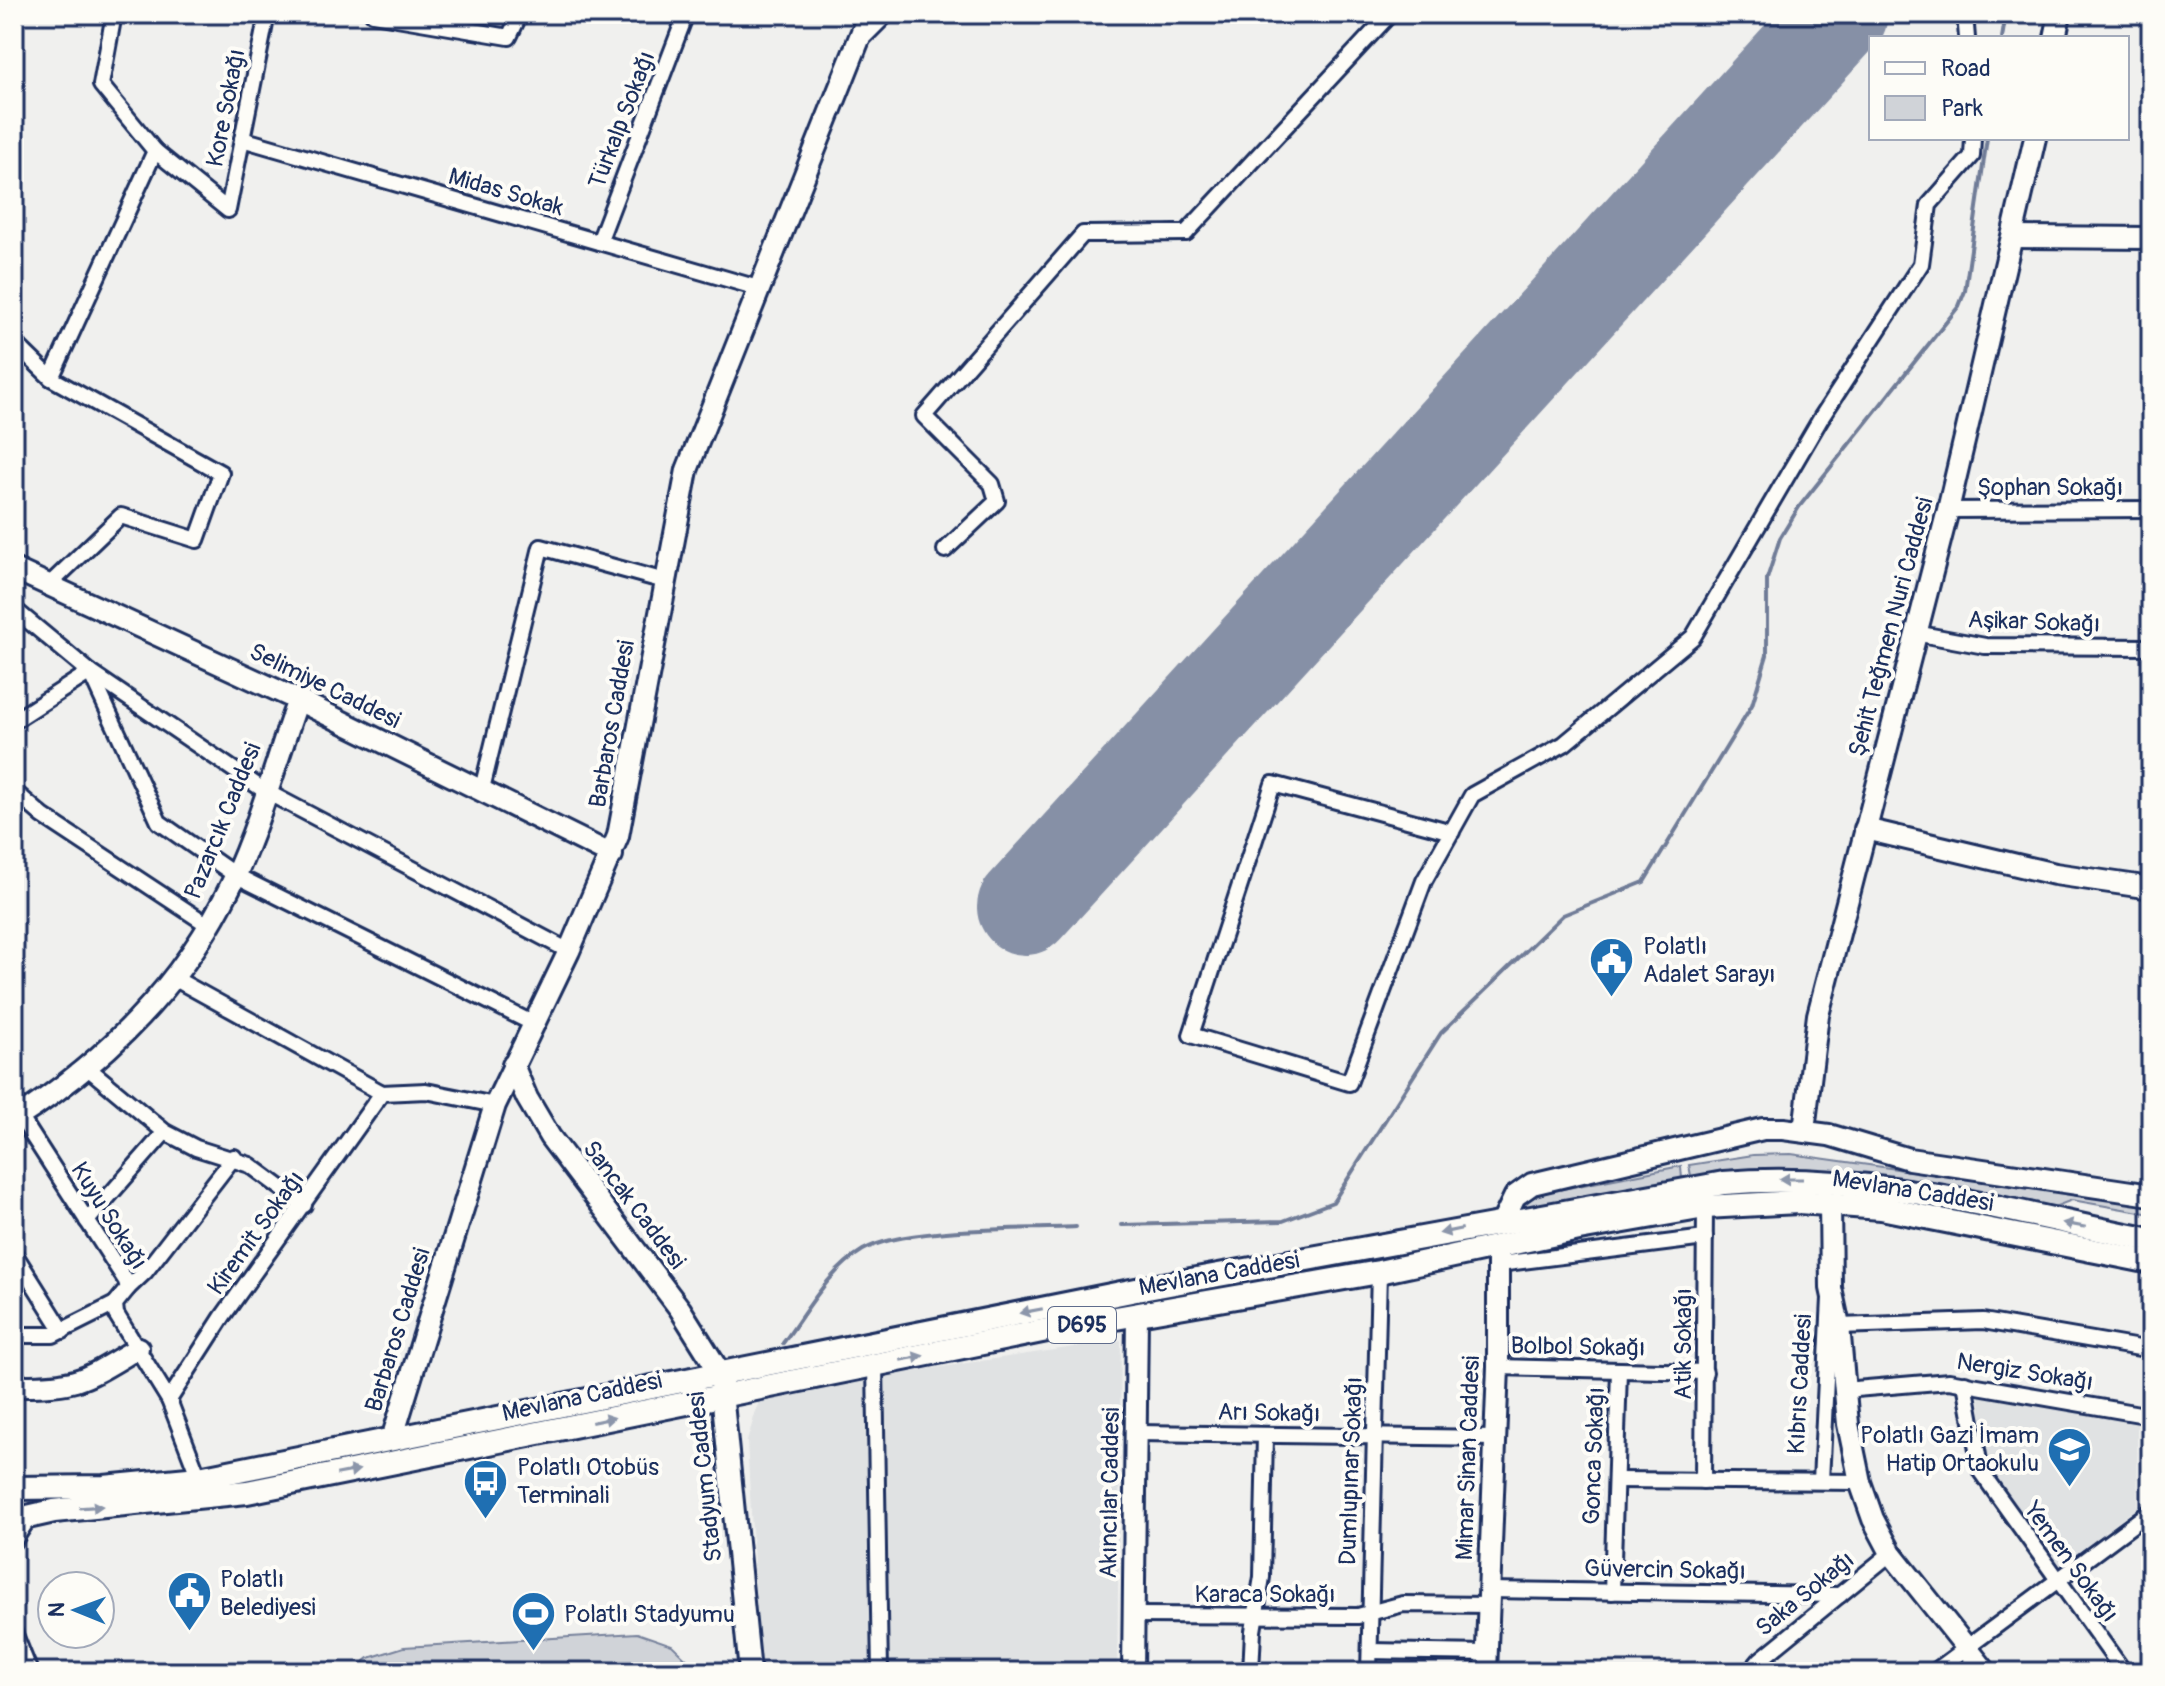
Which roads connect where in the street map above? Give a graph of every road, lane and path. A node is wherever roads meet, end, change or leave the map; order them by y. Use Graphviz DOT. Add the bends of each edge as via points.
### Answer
graph roads {
  1 [pos="114,14"];
  2 [pos="267,14"];
  3 [pos="373,14"];
  4 [pos="520,14"];
  5 [pos="686,14"];
  6 [pos="869,14"];
  7 [pos="887,14"];
  8 [pos="1390,14"];
  9 [pos="1965,14"];
  10 [pos="2060,14"];
  11 [pos="1967,36"];
  12 [pos="2055,36"];
  13 [pos="856,45"];
  14 [pos="242,139"];
  15 [pos="1973,140"];
  16 [pos="2035,140"];
  17 [pos="155,151"];
  18 [pos="1186,233"];
  19 [pos="1097,234"];
  20 [pos="2014,237"];
  21 [pos="2151,238"];
  22 [pos="599,242"];
  23 [pos="758,288"];
  24 [pos="14,342"];
  25 [pos="51,378"];
  26 [pos="2151,509"];
  27 [pos="1948,510"];
  28 [pos="945,550"];
  29 [pos="14,569"];
  30 [pos="665,581"];
  31 [pos="49,585"];
  32 [pos="14,609"];
  33 [pos="1915,633"];
  34 [pos="2151,647"];
  35 [pos="90,672"];
  36 [pos="298,700"];
  37 [pos="14,721"];
  38 [pos="14,791"];
  39 [pos="265,791"];
  40 [pos="481,793"];
  41 [pos="1865,829"];
  42 [pos="1452,832"];
  43 [pos="612,855"];
  44 [pos="235,875"];
  45 [pos="2151,888"];
  46 [pos="208,925"];
  47 [pos="569,951"];
  48 [pos="172,977"];
  49 [pos="532,1023"];
  50 [pos="513,1065"];
  51 [pos="89,1069"];
  52 [pos="382,1093"];
  53 [pos="495,1105"];
  54 [pos="16,1115"];
  55 [pos="1804,1130"];
  56 [pos="165,1132"];
  57 [pos="234,1157"];
  58 [pos="2151,1195"];
  59 [pos="1830,1203"];
  60 [pos="304,1205"];
  61 [pos="1705,1207"];
  62 [pos="87,1221"];
  63 [pos="1503,1221"];
  64 [pos="1705,1238"];
  65 [pos="2151,1240"];
  66 [pos="14,1253"];
  67 [pos="1498,1255"];
  68 [pos="2151,1262"];
  69 [pos="1379,1272"];
  70 [pos="128,1288"];
  71 [pos="1831,1288"];
  72 [pos="115,1304"];
  73 [pos="1137,1315"];
  74 [pos="1839,1326"];
  75 [pos="63,1331"];
  76 [pos="14,1335"];
  77 [pos="138,1348"];
  78 [pos="2151,1350"];
  79 [pos="875,1365"];
  80 [pos="1498,1367"];
  81 [pos="1619,1370"];
  82 [pos="1705,1372"];
  83 [pos="1965,1383"];
  84 [pos="722,1384"];
  85 [pos="14,1386"];
  86 [pos="1844,1390"];
  87 [pos="169,1400"];
  88 [pos="2151,1416"];
  89 [pos="1137,1433"];
  90 [pos="1265,1435"];
  91 [pos="1374,1436"];
  92 [pos="1495,1438"];
  93 [pos="392,1439"];
  94 [pos="199,1478"];
  95 [pos="1616,1480"];
  96 [pos="1703,1481"];
  97 [pos="1821,1481"];
  98 [pos="1860,1482"];
  99 [pos="14,1488"];
  100 [pos="2151,1511"];
  101 [pos="22,1518"];
  102 [pos="14,1541"];
  103 [pos="1891,1553"];
  104 [pos="2056,1579"];
  105 [pos="1612,1592"];
  106 [pos="1840,1595"];
  107 [pos="1489,1598"];
  108 [pos="1369,1614"];
  109 [pos="1134,1615"];
  110 [pos="1256,1616"];
  111 [pos="14,1632"];
  112 [pos="1967,1646"];
  113 [pos="1370,1651"];
  114 [pos="1487,1663"];
  115 [pos="30,1672"];
  116 [pos="750,1672"];
  117 [pos="880,1672"];
  118 [pos="1133,1672"];
  119 [pos="1251,1672"];
  120 [pos="1369,1672"];
  121 [pos="1750,1672"];
  122 [pos="1934,1672"];
  123 [pos="1986,1672"];
  124 [pos="2124,1672"];
  1 -- 17 [label="street" via="101,85"];
  2 -- 14 [label="street, Kore Sokağı"];
  3 -- 4 [label="street" via="509,37"];
  5 -- 22 [label="street, Türkalp Sokağı"];
  6 -- 13 [label="street, Barbaros Caddesi"];
  7 -- 13 [label="street"];
  8 -- 18 [label="street"];
  9 -- 11 [label="street"];
  10 -- 12 [label="street"];
  13 -- 23 [label="street, Barbaros Caddesi"];
  14 -- 17 [label="street, Kore Sokağı" via="228,210"];
  14 -- 22 [label="street, Midas Sokak"];
  15 -- 42 [label="street" via="1972,156 1929,205 1921,264 1821,418 1693,637 1564,744 1472,795"];
  16 -- 20 [label="street, Şehit Teğmen Nuri Caddesi"];
  17 -- 25 [label="street"];
  18 -- 19 [label="street"];
  18 -- 28 [label="street" via="1083,234 924,416 992,484 997,501"];
  20 -- 21 [label="street"];
  20 -- 27 [label="street, Şehit Teğmen Nuri Caddesi"];
  22 -- 23 [label="street, Midas Sokak"];
  23 -- 30 [label="street, Barbaros Caddesi" via="687,470"];
  24 -- 25 [label="street"];
  25 -- 31 [label="street" via="221,473 197,540 121,516"];
  26 -- 27 [label="street, Şophan Sokağı"];
  27 -- 33 [label="street, Şehit Teğmen Nuri Caddesi"];
  29 -- 31 [label="street, Selimiye Caddesi"];
  30 -- 40 [label="street" via="541,547"];
  30 -- 43 [label="street, Barbaros Caddesi"];
  31 -- 36 [label="street, Selimiye Caddesi"];
  32 -- 35 [label="street"];
  33 -- 34 [label="street, Aşikar Sokağı" via="1985,646"];
  33 -- 41 [label="street, Şehit Teğmen Nuri Caddesi"];
  35 -- 37 [label="street"];
  35 -- 39 [label="street"];
  35 -- 44 [label="street" via="159,822"];
  36 -- 39 [label="street, Pazarcık Caddesi"];
  36 -- 40 [label="street, Selimiye Caddesi"];
  38 -- 46 [label="street" via="43,816"];
  39 -- 44 [label="street, Pazarcık Caddesi"];
  39 -- 47 [label="street"];
  40 -- 43 [label="street, Selimiye Caddesi"];
  41 -- 45 [label="street" via="2055,874"];
  41 -- 55 [label="street, Şehit Teğmen Nuri Caddesi" via="1818,1015"];
  42 -- 42 [label="street" via="1424,881 1349,1083 1191,1035 1273,784"];
  43 -- 47 [label="street, Barbaros Caddesi"];
  44 -- 46 [label="street, Pazarcık Caddesi"];
  44 -- 49 [label="street"];
  46 -- 48 [label="street, Pazarcık Caddesi"];
  47 -- 49 [label="street, Barbaros Caddesi"];
  48 -- 51 [label="street, Pazarcık Caddesi"];
  48 -- 52 [label="street"];
  49 -- 50 [label="street, Barbaros Caddesi"];
  50 -- 53 [label="street, Barbaros Caddesi"];
  50 -- 84 [label="street, Sancak Caddesi" via="550,1137 680,1309"];
  51 -- 54 [label="street, Pazarcık Caddesi"];
  51 -- 56 [label="street"];
  52 -- 53 [label="street" via="426,1091"];
  52 -- 60 [label="street, Kiremit Sokağı"];
  53 -- 93 [label="street, Barbaros Caddesi"];
  54 -- 62 [label="street, Kuyu Sokağı"];
  55 -- 58 [label="street" via="1909,1159"];
  55 -- 63 [label="street" via="1763,1129 1532,1184 1515,1196"];
  56 -- 57 [label="street" via="196,1148"];
  56 -- 62 [label="street"];
  57 -- 60 [label="street"];
  57 -- 70 [label="street"];
  59 -- 61 [label="main road, Mevlana Caddesi / D695"];
  59 -- 68 [label="main road, Mevlana Caddesi / D695" via="1917,1214"];
  59 -- 71 [label="street, Kıbrıs Caddesi"];
  60 -- 87 [label="street, Kiremit Sokağı"];
  61 -- 64 [label="street, Atik Sokağı"];
  61 -- 67 [label="main road, Mevlana Caddesi / D695"];
  62 -- 70 [label="street, Kuyu Sokağı"];
  65 -- 63 [label="main road, Mevlana Caddesi / D695, one-way" via="1904,1191 1798,1179 1724,1183"];
  63 -- 84 [label="main road, Mevlana Caddesi / D695, one-way"];
  64 -- 67 [label="street"];
  64 -- 82 [label="street, Atik Sokağı"];
  66 -- 75 [label="street"];
  67 -- 69 [label="main road, Mevlana Caddesi / D695"];
  67 -- 80 [label="street, Mimar Sinan Caddesi"];
  69 -- 73 [label="main road, Mevlana Caddesi / D695"];
  69 -- 91 [label="street, Dumlupınar Sokağı"];
  70 -- 72 [label="street, Kuyu Sokağı"];
  71 -- 74 [label="street, Kıbrıs Caddesi"];
  71 -- 97 [label="street, Kıbrıs Caddesi"];
  72 -- 75 [label="street"];
  72 -- 77 [label="street, Kuyu Sokağı"];
  79 -- 73 [label="main road, Mevlana Caddesi / D695, one-way"];
  73 -- 89 [label="street, Akıncılar Caddesi"];
  74 -- 78 [label="street" via="1983,1321"];
  74 -- 86 [label="street, Kıbrıs Caddesi"];
  75 -- 76 [label="street" via="42,1337"];
  77 -- 85 [label="street" via="82,1382"];
  77 -- 87 [label="street, Kuyu Sokağı"];
  79 -- 84 [label="main road, Mevlana Caddesi / D695"];
  79 -- 117 [label="street"];
  80 -- 81 [label="street, Bolbol Sokağı"];
  80 -- 92 [label="street, Mimar Sinan Caddesi"];
  81 -- 82 [label="street, Bolbol Sokağı"];
  81 -- 95 [label="street, Gonca Sokağı"];
  82 -- 96 [label="street, Atik Sokağı"];
  83 -- 86 [label="street, Nergiz Sokağı"];
  83 -- 88 [label="street, Nergiz Sokağı"];
  83 -- 104 [label="street, Yemen Sokağı" via="1981,1472"];
  84 -- 93 [label="main road, Mevlana Caddesi / D695"];
  101 -- 84 [label="main road, Mevlana Caddesi / D695, one-way" via="247,1492"];
  84 -- 116 [label="street, Stadyum Caddesi"];
  86 -- 98 [label="street, Kıbrıs Caddesi"];
  87 -- 94 [label="street, Kuyu Sokağı"];
  89 -- 90 [label="street, Arı Sokağı"];
  89 -- 109 [label="street, Akıncılar Caddesi"];
  90 -- 91 [label="street, Arı Sokağı"];
  90 -- 110 [label="street" via="1262,1577"];
  91 -- 92 [label="street, Arı Sokağı"];
  91 -- 108 [label="street, Dumlupınar Sokağı"];
  92 -- 107 [label="street, Mimar Sinan Caddesi"];
  93 -- 94 [label="main road, Mevlana Caddesi / D695"];
  94 -- 99 [label="main road, Mevlana Caddesi / D695"];
  95 -- 96 [label="street"];
  95 -- 105 [label="street, Gonca Sokağı"];
  96 -- 97 [label="street"];
  97 -- 98 [label="street"];
  98 -- 103 [label="street, Kıbrıs Caddesi"];
  100 -- 104 [label="street"];
  101 -- 102 [label="street"];
  103 -- 106 [label="street, Saka Sokağı"];
  103 -- 112 [label="street, Kıbrıs Caddesi"];
  104 -- 112 [label="street"];
  104 -- 124 [label="street, Yemen Sokağı"];
  105 -- 106 [label="street, Güvercin Sokağı"];
  105 -- 107 [label="street, Güvercin Sokağı"];
  106 -- 121 [label="street, Saka Sokağı"];
  107 -- 108 [label="street, Karaca Sokağı" via="1403,1604"];
  107 -- 114 [label="street, Mimar Sinan Caddesi"];
  108 -- 110 [label="street, Karaca Sokağı"];
  108 -- 113 [label="street, Dumlupınar Sokağı"];
  109 -- 110 [label="street, Karaca Sokağı"];
  109 -- 118 [label="street, Akıncılar Caddesi"];
  110 -- 119 [label="street"];
  111 -- 115 [label="street"];
  112 -- 122 [label="street"];
  112 -- 123 [label="street, Kıbrıs Caddesi"];
  113 -- 114 [label="street"];
  113 -- 120 [label="street, Dumlupınar Sokağı"];
}
